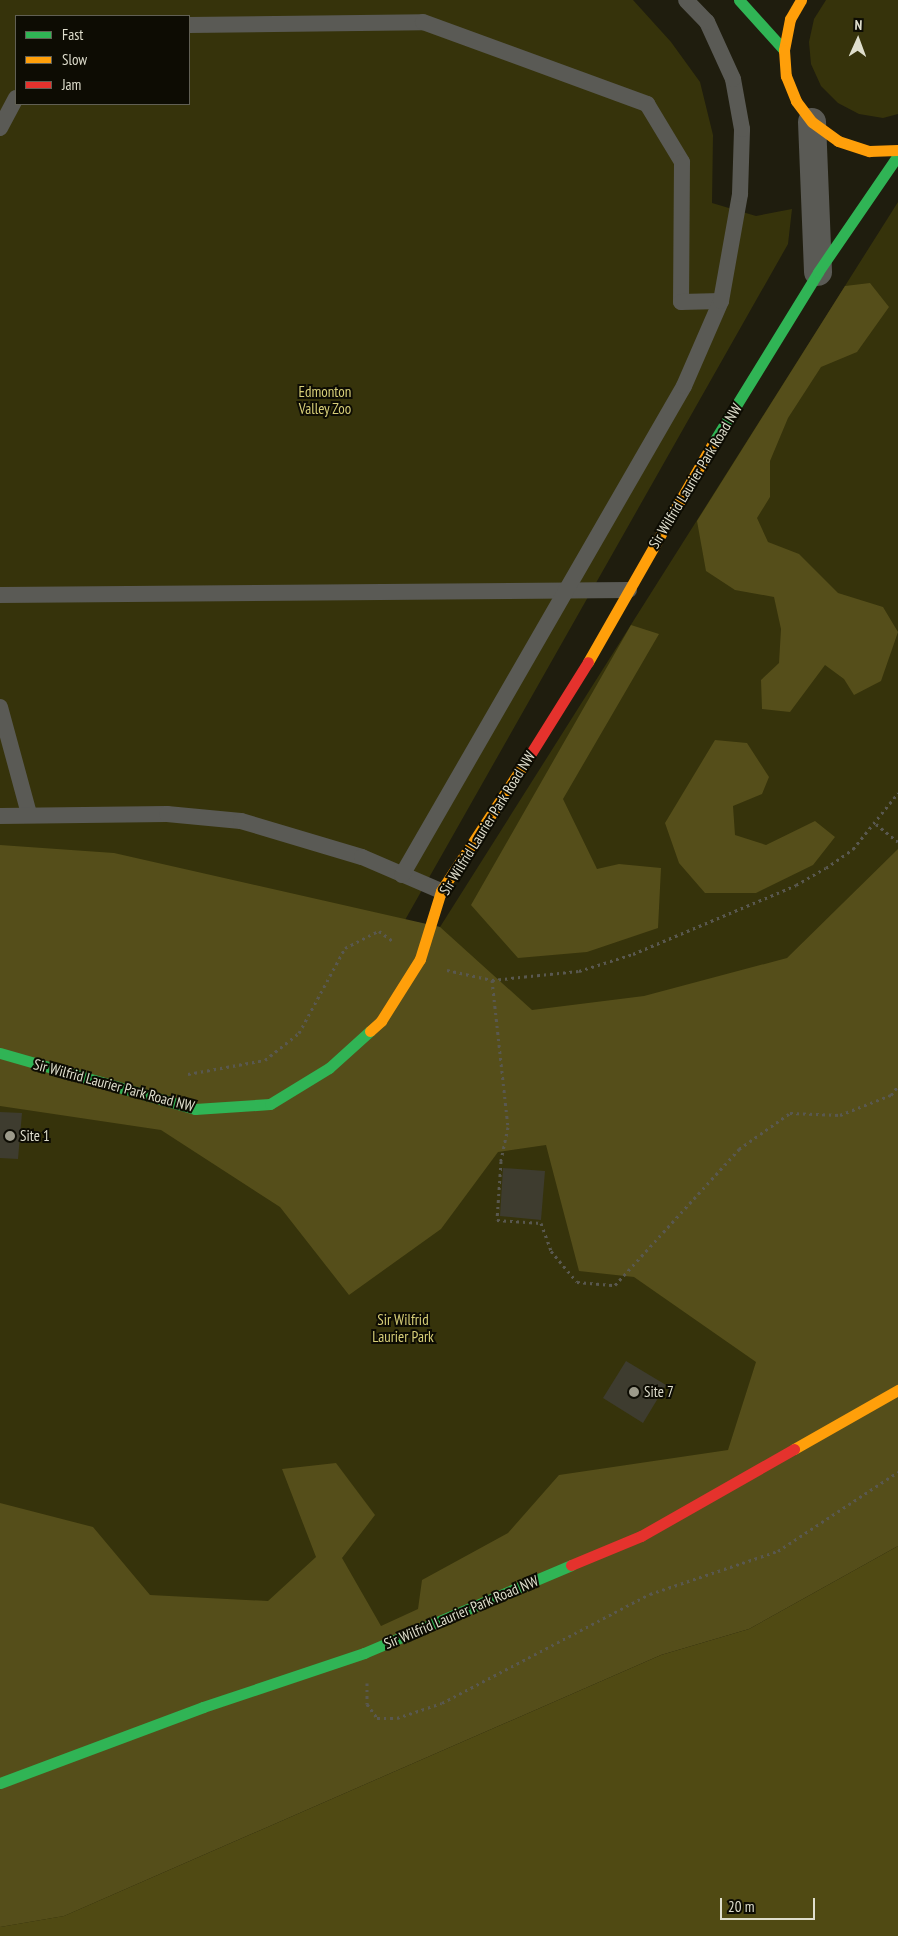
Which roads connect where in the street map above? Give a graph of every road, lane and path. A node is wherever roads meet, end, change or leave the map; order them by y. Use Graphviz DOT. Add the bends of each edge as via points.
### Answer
graph roads {
  1 [pos="686,0"];
  2 [pos="739,0"];
  3 [pos="801,0"];
  4 [pos="190,24"];
  5 [pos="784,50"];
  6 [pos="15,100"];
  7 [pos="812,122"];
  8 [pos="0,128"];
  9 [pos="898,150"];
  10 [pos="898,155"];
  11 [pos="818,272"];
  12 [pos="721,301"];
  13 [pos="568,590"];
  14 [pos="629,590"];
  15 [pos="0,595"];
  16 [pos="0,707"];
  17 [pos="898,793"];
  18 [pos="29,814"];
  19 [pos="0,816"];
  20 [pos="876,824"];
  21 [pos="898,842"];
  22 [pos="402,875"];
  23 [pos="441,891"];
  24 [pos="420,959"];
  25 [pos="492,980"];
  26 [pos="0,1054"];
  27 [pos="184,1075"];
  28 [pos="898,1086"];
  29 [pos="898,1390"];
  30 [pos="898,1472"];
  31 [pos="367,1676"];
  32 [pos="0,1783"];
  1 -- 12 [label="lane" via="707,22 733,79 742,128 740,194"];
  2 -- 5 [label="street"];
  3 -- 5 [label="street" via="790,19"];
  4 -- 12 [label="lane" via="423,22 647,104 682,162 681,302"];
  5 -- 7 [label="street" via="786,76 796,101"];
  6 -- 8 [label="lane"];
  7 -- 9 [label="street" via="838,141 868,151"];
  7 -- 11 [label="street"];
  10 -- 11 [label="street, Sir Wilfrid Laurier Park Road NW"];
  11 -- 14 [label="street, Sir Wilfrid Laurier Park Road NW" via="683,493"];
  12 -- 13 [label="lane" via="684,386"];
  13 -- 14 [label="lane"];
  13 -- 15 [label="lane"];
  13 -- 22 [label="lane"];
  14 -- 23 [label="street, Sir Wilfrid Laurier Park Road NW" via="576,684"];
  16 -- 18 [label="lane"];
  17 -- 20 [label="path"];
  18 -- 19 [label="lane"];
  18 -- 22 [label="lane" via="167,814 241,821 362,857"];
  20 -- 21 [label="path"];
  20 -- 25 [label="path" via="853,849 796,885 633,954 578,971"];
  22 -- 23 [label="lane"];
  23 -- 24 [label="street, Sir Wilfrid Laurier Park Road NW"];
  24 -- 25 [label="path"];
  24 -- 26 [label="street, Sir Wilfrid Laurier Park Road NW" via="381,1021 329,1068 270,1104 195,1109"];
  24 -- 27 [label="path" via="379,931 345,948 299,1033 265,1060"];
  25 -- 28 [label="path" via="508,1127 501,1161 497,1220 541,1223 551,1251 577,1282 615,1285 739,1149 790,1113 840,1116 891,1095"];
  29 -- 32 [label="street, Sir Wilfrid Laurier Park Road NW" via="641,1536 364,1653 203,1707"];
  30 -- 31 [label="path" via="778,1551 650,1594 442,1703 397,1718 377,1718 367,1704"];
}
